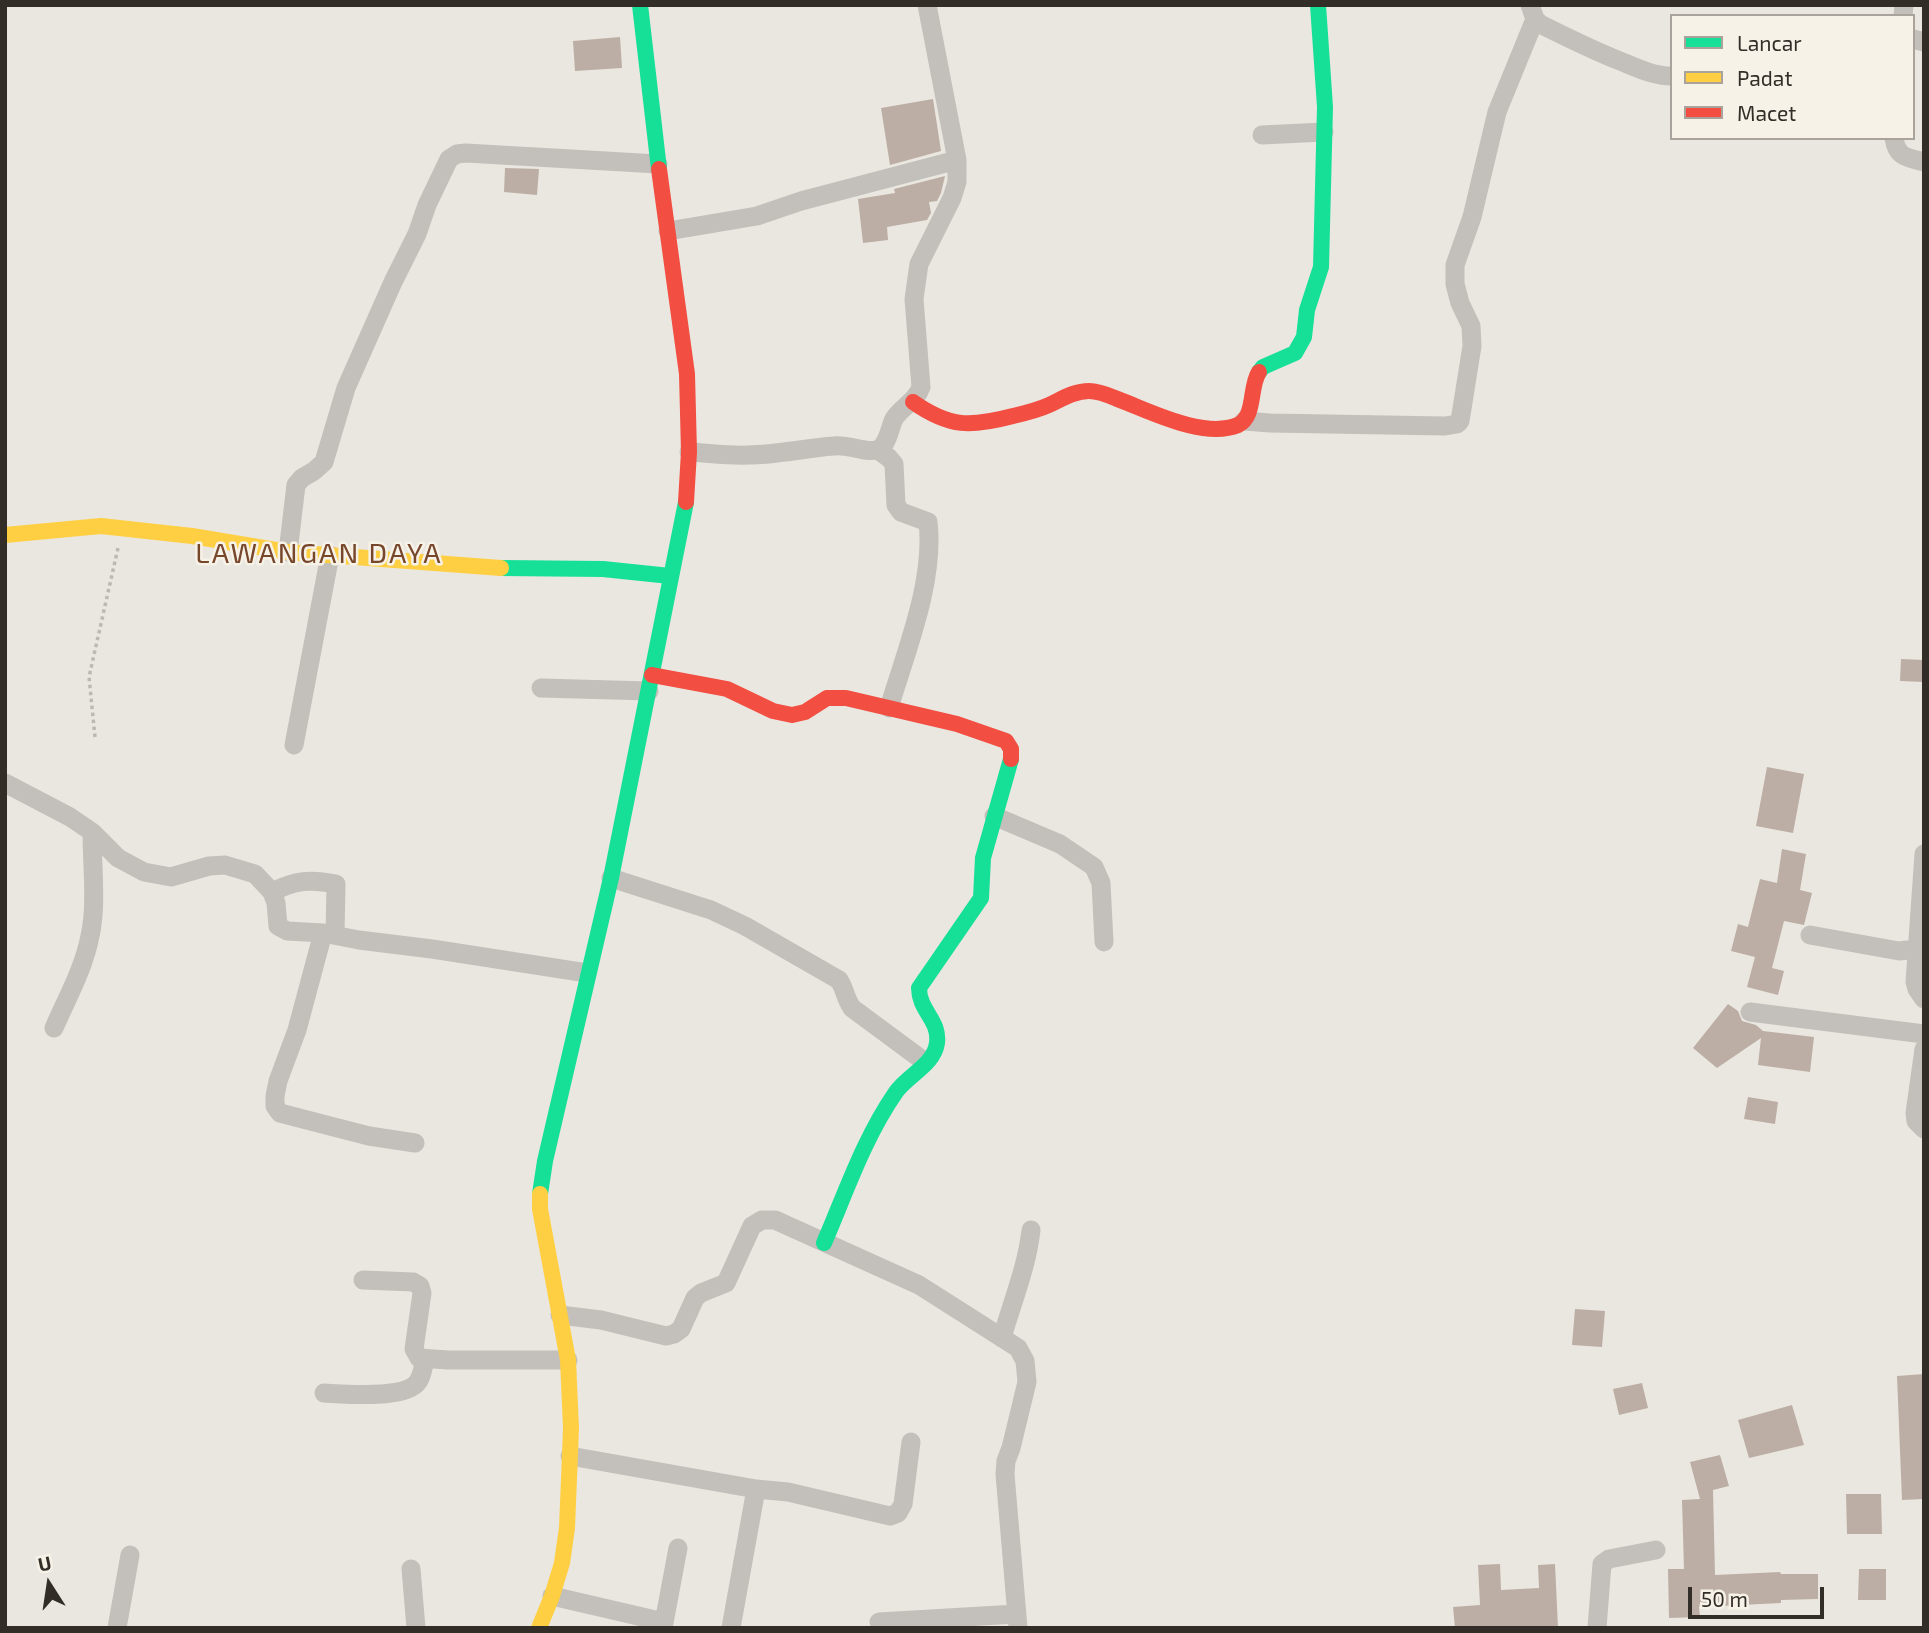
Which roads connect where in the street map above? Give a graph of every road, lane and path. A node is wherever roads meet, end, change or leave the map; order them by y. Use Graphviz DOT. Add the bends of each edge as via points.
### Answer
graph roads {
  1 [pos="640,5"];
  2 [pos="927,5"];
  3 [pos="1318,5"];
  4 [pos="1533,12"];
  5 [pos="1670,76"];
  6 [pos="1324,132"];
  7 [pos="1262,135"];
  8 [pos="1894,140"];
  9 [pos="957,160"];
  10 [pos="1924,162"];
  11 [pos="658,164"];
  12 [pos="668,230"];
  13 [pos="913,402"];
  14 [pos="1244,421"];
  15 [pos="878,450"];
  16 [pos="689,452"];
  17 [pos="123,529"];
  18 [pos="5,535"];
  19 [pos="288,552"];
  20 [pos="330,555"];
  21 [pos="670,576"];
  22 [pos="651,683"];
  23 [pos="541,688"];
  24 [pos="889,708"];
  25 [pos="95,737"];
  26 [pos="294,745"];
  27 [pos="5,783"];
  28 [pos="994,816"];
  29 [pos="92,832"];
  30 [pos="1924,854"];
  31 [pos="611,878"];
  32 [pos="272,892"];
  33 [pos="329,934"];
  34 [pos="1810,934"];
  35 [pos="1104,942"];
  36 [pos="1919,947"];
  37 [pos="587,973"];
  38 [pos="1924,999"];
  39 [pos="1750,1012"];
  40 [pos="54,1028"];
  41 [pos="1924,1034"];
  42 [pos="1924,1049"];
  43 [pos="925,1062"];
  44 [pos="1924,1129"];
  45 [pos="415,1143"];
  46 [pos="1031,1230"];
  47 [pos="824,1243"];
  48 [pos="363,1280"];
  49 [pos="560,1315"];
  50 [pos="1002,1338"];
  51 [pos="425,1359"];
  52 [pos="568,1360"];
  53 [pos="324,1393"];
  54 [pos="911,1442"];
  55 [pos="570,1456"];
  56 [pos="756,1489"];
  57 [pos="678,1548"];
  58 [pos="1656,1550"];
  59 [pos="130,1555"];
  60 [pos="411,1569"];
  61 [pos="552,1596"];
  62 [pos="1017,1621"];
  63 [pos="879,1622"];
  64 [pos="939,1623"];
  65 [pos="664,1625"];
  66 [pos="117,1628"];
  67 [pos="416,1628"];
  68 [pos="539,1628"];
  69 [pos="731,1628"];
  70 [pos="1597,1628"];
  1 -- 11 [label="street"];
  2 -- 9 [label="street"];
  3 -- 6 [label="street"];
  4 -- 5 [label="street" via="1540,24 1588,48 1658,76"];
  4 -- 14 [label="street" via="1497,112 1472,217 1455,265 1455,284 1471,326 1472,346 1460,421 1445,426"];
  6 -- 7 [label="street"];
  6 -- 14 [label="street" via="1321,267 1304,337 1295,353 1262,367"];
  8 -- 10 [label="street" via="1900,155"];
  9 -- 12 [label="street" via="757,216"];
  9 -- 13 [label="street" via="957,183 919,264 914,299 921,387"];
  11 -- 12 [label="street"];
  11 -- 19 [label="street" via="466,153 449,159 346,388 324,462 296,485"];
  12 -- 16 [label="street" via="688,374"];
  13 -- 14 [label="street" via="938,419 979,425 1084,390 1189,426 1208,429"];
  13 -- 15 [label="street" via="895,419"];
  15 -- 16 [label="street" via="836,445 748,455"];
  15 -- 24 [label="street" via="894,464 896,505 901,512 928,522 929,530 924,591"];
  16 -- 21 [label="street" via="684,517"];
  17 -- 18 [label="street" via="101,526"];
  17 -- 19 [label="street"];
  17 -- 25 [label="path" via="89,677"];
  19 -- 20 [label="street"];
  20 -- 21 [label="street" via="481,568 603,569"];
  20 -- 26 [label="street"];
  21 -- 22 [label="street"];
  22 -- 23 [label="street"];
  22 -- 24 [label="street" via="730,689 765,709 794,716 834,696"];
  22 -- 31 [label="street"];
  24 -- 28 [label="street" via="1006,741 1012,756"];
  27 -- 29 [label="street"];
  28 -- 35 [label="street" via="1060,844 1094,867 1101,883"];
  28 -- 43 [label="street" via="983,858 981,898 919,988 918,997 937,1029 934,1053"];
  29 -- 32 [label="street" via="118,858 144,872 172,877 225,865 255,874"];
  29 -- 40 [label="street" via="90,937"];
  30 -- 36 [label="street"];
  31 -- 37 [label="street"];
  31 -- 43 [label="street" via="711,910 827,973 838,980 852,1008"];
  32 -- 33 [label="street" via="278,926 287,931"];
  32 -- 33 [label="street" via="292,882 336,884"];
  33 -- 37 [label="street"];
  33 -- 45 [label="street" via="278,1081 275,1106 280,1113"];
  34 -- 36 [label="street" via="1899,951"];
  36 -- 38 [label="street" via="1915,982"];
  37 -- 49 [label="street" via="540,1194"];
  39 -- 41 [label="street"];
  42 -- 44 [label="street" via="1915,1113"];
  43 -- 47 [label="street" via="898,1089 870,1138"];
  46 -- 50 [label="street" via="1029,1254"];
  47 -- 49 [label="street" via="775,1220 752,1226 726,1283 695,1297 681,1329 674,1334"];
  47 -- 50 [label="street" via="919,1284"];
  48 -- 51 [label="street" via="420,1286 414,1349"];
  49 -- 52 [label="street"];
  50 -- 62 [label="street" via="1018,1348 1027,1382 1005,1474"];
  51 -- 52 [label="street"];
  51 -- 53 [label="street" via="420,1378 406,1391"];
  52 -- 55 [label="street"];
  54 -- 56 [label="street" via="903,1504 890,1516"];
  55 -- 56 [label="street"];
  55 -- 61 [label="street" via="567,1528"];
  56 -- 69 [label="street"];
  57 -- 65 [label="street"];
  58 -- 70 [label="street" via="1602,1564"];
  59 -- 66 [label="street"];
  60 -- 67 [label="street"];
  61 -- 65 [label="street"];
  61 -- 68 [label="street"];
  62 -- 64 [label="street"];
  63 -- 64 [label="street"];
}
